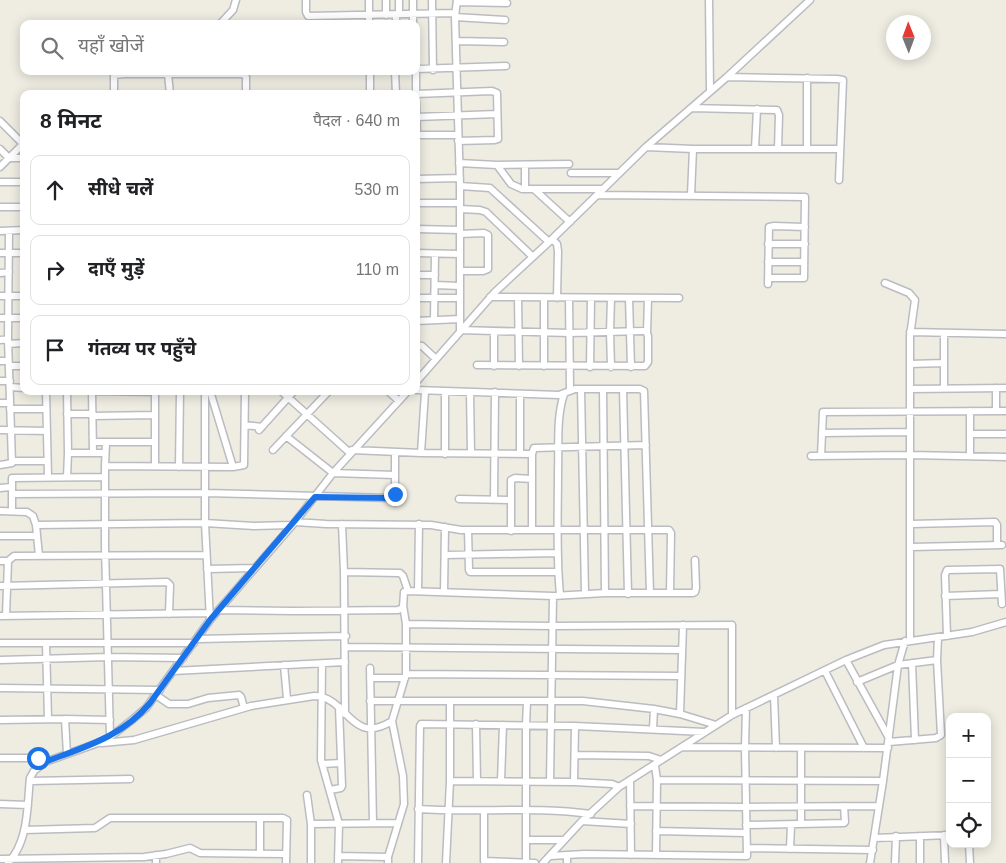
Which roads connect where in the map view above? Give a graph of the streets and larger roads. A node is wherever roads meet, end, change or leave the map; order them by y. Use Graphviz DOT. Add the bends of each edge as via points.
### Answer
graph roads {
  1 [pos="236,0"];
  2 [pos="306,0"];
  3 [pos="369,0"];
  4 [pos="386,0"];
  5 [pos="399,0"];
  6 [pos="412,0"];
  7 [pos="432,0"];
  8 [pos="709,0"];
  9 [pos="810,0"];
  10 [pos="457,1"];
  11 [pos="507,3"];
  12 [pos="397,14"];
  13 [pos="412,14"];
  14 [pos="431,14"];
  15 [pos="369,15"];
  16 [pos="386,15"];
  17 [pos="455,15"];
  18 [pos="224,20"];
  19 [pos="369,20"];
  20 [pos="396,20"];
  21 [pos="413,20"];
  22 [pos="505,20"];
  23 [pos="456,41"];
  24 [pos="504,42"];
  25 [pos="506,66"];
  26 [pos="457,68"];
  27 [pos="420,70"];
  28 [pos="434,70"];
  29 [pos="115,75"];
  30 [pos="170,75"];
  31 [pos="244,75"];
  32 [pos="370,75"];
  33 [pos="396,75"];
  34 [pos="416,75"];
  35 [pos="727,77"];
  36 [pos="807,78"];
  37 [pos="114,90"];
  38 [pos="170,90"];
  39 [pos="246,90"];
  40 [pos="370,90"];
  41 [pos="396,90"];
  42 [pos="416,90"];
  43 [pos="710,91"];
  44 [pos="457,92"];
  45 [pos="420,94"];
  46 [pos="691,108"];
  47 [pos="757,109"];
  48 [pos="497,114"];
  49 [pos="420,117"];
  50 [pos="458,117"];
  51 [pos="0,121"];
  52 [pos="420,136"];
  53 [pos="458,138"];
  54 [pos="20,141"];
  55 [pos="20,147"];
  56 [pos="646,147"];
  57 [pos="807,148"];
  58 [pos="692,149"];
  59 [pos="755,149"];
  60 [pos="778,149"];
  61 [pos="840,149"];
  62 [pos="0,150"];
  63 [pos="9,158"];
  64 [pos="20,158"];
  65 [pos="459,163"];
  66 [pos="569,164"];
  67 [pos="497,165"];
  68 [pos="524,165"];
  69 [pos="0,167"];
  70 [pos="571,173"];
  71 [pos="618,173"];
  72 [pos="460,178"];
  73 [pos="420,179"];
  74 [pos="839,180"];
  75 [pos="0,182"];
  76 [pos="20,182"];
  77 [pos="460,186"];
  78 [pos="602,189"];
  79 [pos="525,190"];
  80 [pos="535,190"];
  81 [pos="596,195"];
  82 [pos="691,195"];
  83 [pos="420,203"];
  84 [pos="460,206"];
  85 [pos="0,207"];
  86 [pos="20,207"];
  87 [pos="570,222"];
  88 [pos="805,227"];
  89 [pos="420,228"];
  90 [pos="20,230"];
  91 [pos="0,231"];
  92 [pos="9,231"];
  93 [pos="460,232"];
  94 [pos="550,241"];
  95 [pos="768,244"];
  96 [pos="805,244"];
  97 [pos="9,253"];
  98 [pos="20,253"];
  99 [pos="420,253"];
  100 [pos="0,254"];
  101 [pos="435,254"];
  102 [pos="460,254"];
  103 [pos="533,257"];
  104 [pos="768,262"];
  105 [pos="804,262"];
  106 [pos="460,271"];
  107 [pos="9,272"];
  108 [pos="0,273"];
  109 [pos="420,275"];
  110 [pos="435,275"];
  111 [pos="885,283"];
  112 [pos="435,285"];
  113 [pos="460,286"];
  114 [pos="0,296"];
  115 [pos="9,296"];
  116 [pos="20,296"];
  117 [pos="490,297"];
  118 [pos="420,298"];
  119 [pos="434,298"];
  120 [pos="460,298"];
  121 [pos="518,298"];
  122 [pos="544,298"];
  123 [pos="558,298"];
  124 [pos="570,298"];
  125 [pos="591,298"];
  126 [pos="611,298"];
  127 [pos="629,298"];
  128 [pos="648,298"];
  129 [pos="679,298"];
  130 [pos="0,318"];
  131 [pos="8,318"];
  132 [pos="20,318"];
  133 [pos="460,319"];
  134 [pos="434,320"];
  135 [pos="420,321"];
  136 [pos="460,330"];
  137 [pos="494,331"];
  138 [pos="519,331"];
  139 [pos="629,331"];
  140 [pos="544,332"];
  141 [pos="590,332"];
  142 [pos="610,332"];
  143 [pos="910,332"];
  144 [pos="569,333"];
  145 [pos="647,333"];
  146 [pos="944,333"];
  147 [pos="1006,334"];
  148 [pos="0,340"];
  149 [pos="8,342"];
  150 [pos="20,343"];
  151 [pos="420,346"];
  152 [pos="436,359"];
  153 [pos="0,361"];
  154 [pos="9,363"];
  155 [pos="910,364"];
  156 [pos="944,364"];
  157 [pos="20,365"];
  158 [pos="477,366"];
  159 [pos="494,366"];
  160 [pos="519,366"];
  161 [pos="544,366"];
  162 [pos="570,366"];
  163 [pos="590,367"];
  164 [pos="611,367"];
  165 [pos="631,367"];
  166 [pos="420,377"];
  167 [pos="0,382"];
  168 [pos="10,384"];
  169 [pos="20,387"];
  170 [pos="944,388"];
  171 [pos="996,388"];
  172 [pos="1006,388"];
  173 [pos="581,389"];
  174 [pos="603,389"];
  175 [pos="623,389"];
  176 [pos="910,389"];
  177 [pos="570,390"];
  178 [pos="420,391"];
  179 [pos="424,392"];
  180 [pos="445,392"];
  181 [pos="470,392"];
  182 [pos="494,392"];
  183 [pos="520,394"];
  184 [pos="564,394"];
  185 [pos="46,395"];
  186 [pos="67,395"];
  187 [pos="94,395"];
  188 [pos="155,395"];
  189 [pos="180,395"];
  190 [pos="205,395"];
  191 [pos="211,395"];
  192 [pos="245,395"];
  193 [pos="285,395"];
  194 [pos="291,395"];
  195 [pos="324,395"];
  196 [pos="392,395"];
  197 [pos="404,395"];
  198 [pos="288,398"];
  199 [pos="399,401"];
  200 [pos="0,403"];
  201 [pos="10,406"];
  202 [pos="46,409"];
  203 [pos="911,410"];
  204 [pos="970,411"];
  205 [pos="996,411"];
  206 [pos="1006,411"];
  207 [pos="67,414"];
  208 [pos="216,414"];
  209 [pos="93,415"];
  210 [pos="154,415"];
  211 [pos="307,415"];
  212 [pos="205,416"];
  213 [pos="245,425"];
  214 [pos="0,430"];
  215 [pos="10,430"];
  216 [pos="46,430"];
  217 [pos="910,432"];
  218 [pos="822,433"];
  219 [pos="970,434"];
  220 [pos="1006,434"];
  221 [pos="286,436"];
  222 [pos="93,442"];
  223 [pos="106,442"];
  224 [pos="155,442"];
  225 [pos="625,445"];
  226 [pos="646,445"];
  227 [pos="604,446"];
  228 [pos="559,447"];
  229 [pos="582,447"];
  230 [pos="274,450"];
  231 [pos="351,452"];
  232 [pos="395,452"];
  233 [pos="68,453"];
  234 [pos="93,453"];
  235 [pos="421,453"];
  236 [pos="471,453"];
  237 [pos="494,453"];
  238 [pos="105,454"];
  239 [pos="445,454"];
  240 [pos="520,454"];
  241 [pos="532,454"];
  242 [pos="910,455"];
  243 [pos="811,456"];
  244 [pos="821,456"];
  245 [pos="970,456"];
  246 [pos="1006,457"];
  247 [pos="47,460"];
  248 [pos="12,461"];
  249 [pos="0,465"];
  250 [pos="105,466"];
  251 [pos="154,466"];
  252 [pos="206,466"];
  253 [pos="233,466"];
  254 [pos="179,467"];
  255 [pos="333,473"];
  256 [pos="395,476"];
  257 [pos="48,477"];
  258 [pos="68,477"];
  259 [pos="105,477"];
  260 [pos="532,479"];
  261 [pos="0,488"];
  262 [pos="12,490"];
  263 [pos="206,493"];
  264 [pos="105,494"];
  265 [pos="315,497"];
  266 [pos="459,499"];
  267 [pos="494,499"];
  268 [pos="511,500"];
  269 [pos="0,511"];
  270 [pos="12,511"];
  271 [pos="205,523"];
  272 [pos="105,524"];
  273 [pos="293,524"];
  274 [pos="342,524"];
  275 [pos="419,524"];
  276 [pos="910,524"];
  277 [pos="36,525"];
  278 [pos="445,527"];
  279 [pos="557,529"];
  280 [pos="468,530"];
  281 [pos="532,530"];
  282 [pos="584,530"];
  283 [pos="627,530"];
  284 [pos="648,530"];
  285 [pos="511,531"];
  286 [pos="604,531"];
  287 [pos="0,536"];
  288 [pos="37,536"];
  289 [pos="910,547"];
  290 [pos="557,553"];
  291 [pos="105,554"];
  292 [pos="468,554"];
  293 [pos="206,555"];
  294 [pos="445,555"];
  295 [pos="39,556"];
  296 [pos="695,560"];
  297 [pos="0,561"];
  298 [pos="8,561"];
  299 [pos="255,568"];
  300 [pos="207,569"];
  301 [pos="344,572"];
  302 [pos="558,572"];
  303 [pos="107,584"];
  304 [pos="4,585"];
  305 [pos="408,591"];
  306 [pos="418,591"];
  307 [pos="444,592"];
  308 [pos="605,593"];
  309 [pos="670,593"];
  310 [pos="585,594"];
  311 [pos="628,594"];
  312 [pos="650,594"];
  313 [pos="1002,594"];
  314 [pos="557,595"];
  315 [pos="946,596"];
  316 [pos="1002,604"];
  317 [pos="403,605"];
  318 [pos="220,610"];
  319 [pos="345,610"];
  320 [pos="107,614"];
  321 [pos="168,614"];
  322 [pos="3,616"];
  323 [pos="210,617"];
  324 [pos="1006,622"];
  325 [pos="406,624"];
  326 [pos="683,625"];
  327 [pos="553,626"];
  328 [pos="346,636"];
  329 [pos="947,636"];
  330 [pos="938,638"];
  331 [pos="907,640"];
  332 [pos="196,641"];
  333 [pos="46,642"];
  334 [pos="109,642"];
  335 [pos="0,643"];
  336 [pos="346,647"];
  337 [pos="407,648"];
  338 [pos="552,650"];
  339 [pos="682,650"];
  340 [pos="109,657"];
  341 [pos="183,658"];
  342 [pos="0,660"];
  343 [pos="46,660"];
  344 [pos="846,660"];
  345 [pos="937,660"];
  346 [pos="345,662"];
  347 [pos="912,663"];
  348 [pos="322,664"];
  349 [pos="284,665"];
  350 [pos="898,666"];
  351 [pos="370,668"];
  352 [pos="173,671"];
  353 [pos="825,671"];
  354 [pos="551,675"];
  355 [pos="406,676"];
  356 [pos="681,676"];
  357 [pos="370,678"];
  358 [pos="857,682"];
  359 [pos="0,688"];
  360 [pos="47,688"];
  361 [pos="110,689"];
  362 [pos="158,692"];
  363 [pos="774,695"];
  364 [pos="321,696"];
  365 [pos="287,699"];
  366 [pos="552,700"];
  367 [pos="370,701"];
  368 [pos="527,701"];
  369 [pos="398,702"];
  370 [pos="450,702"];
  371 [pos="339,707"];
  372 [pos="244,708"];
  373 [pos="746,708"];
  374 [pos="654,710"];
  375 [pos="345,714"];
  376 [pos="680,714"];
  377 [pos="732,715"];
  378 [pos="48,719"];
  379 [pos="65,719"];
  380 [pos="0,720"];
  381 [pos="110,720"];
  382 [pos="392,721"];
  383 [pos="450,724"];
  384 [pos="476,724"];
  385 [pos="503,725"];
  386 [pos="716,725"];
  387 [pos="526,726"];
  388 [pos="551,726"];
  389 [pos="575,726"];
  390 [pos="371,728"];
  391 [pos="654,729"];
  392 [pos="705,732"];
  393 [pos="110,736"];
  394 [pos="915,740"];
  395 [pos="98,743"];
  396 [pos="889,743"];
  397 [pos="681,747"];
  398 [pos="745,748"];
  399 [pos="776,748"];
  400 [pos="801,748"];
  401 [pos="864,748"];
  402 [pos="67,754"];
  403 [pos="576,754"];
  404 [pos="0,758"];
  405 [pos="661,760"];
  406 [pos="45,762"];
  407 [pos="341,763"];
  408 [pos="322,764"];
  409 [pos="655,766"];
  410 [pos="130,778"];
  411 [pos="657,780"];
  412 [pos="802,780"];
  413 [pos="30,781"];
  414 [pos="450,781"];
  415 [pos="477,781"];
  416 [pos="501,781"];
  417 [pos="630,781"];
  418 [pos="746,781"];
  419 [pos="884,781"];
  420 [pos="525,782"];
  421 [pos="550,782"];
  422 [pos="574,782"];
  423 [pos="619,787"];
  424 [pos="330,790"];
  425 [pos="307,795"];
  426 [pos="0,804"];
  427 [pos="28,805"];
  428 [pos="630,806"];
  429 [pos="656,806"];
  430 [pos="844,806"];
  431 [pos="879,806"];
  432 [pos="745,807"];
  433 [pos="801,807"];
  434 [pos="418,809"];
  435 [pos="448,811"];
  436 [pos="484,811"];
  437 [pos="526,811"];
  438 [pos="591,814"];
  439 [pos="260,818"];
  440 [pos="582,821"];
  441 [pos="373,823"];
  442 [pos="398,823"];
  443 [pos="311,824"];
  444 [pos="339,824"];
  445 [pos="631,824"];
  446 [pos="791,824"];
  447 [pos="801,824"];
  448 [pos="746,825"];
  449 [pos="24,830"];
  450 [pos="656,831"];
  451 [pos="746,834"];
  452 [pos="946,835"];
  453 [pos="896,836"];
  454 [pos="920,836"];
  455 [pos="874,838"];
  456 [pos="526,840"];
  457 [pos="564,840"];
  458 [pos="747,848"];
  459 [pos="946,848"];
  460 [pos="969,848"];
  461 [pos="790,849"];
  462 [pos="873,850"];
  463 [pos="260,854"];
  464 [pos="286,854"];
  465 [pos="156,855"];
  466 [pos="567,855"];
  467 [pos="631,855"];
  468 [pos="656,855"];
  469 [pos="550,856"];
  470 [pos="0,859"];
  471 [pos="338,859"];
  472 [pos="119,860"];
  473 [pos="388,860"];
  474 [pos="10,861"];
  475 [pos="41,861"];
  476 [pos="72,861"];
  477 [pos="156,863"];
  478 [pos="286,863"];
  479 [pos="311,863"];
  480 [pos="418,863"];
  481 [pos="446,863"];
  482 [pos="526,863"];
  483 [pos="535,863"];
  484 [pos="543,863"];
  485 [pos="567,863"];
  486 [pos="870,863"];
  487 [pos="896,863"];
  488 [pos="920,863"];
  489 [pos="945,863"];
  490 [pos="970,863"];
  1 -- 18 [label="street" via="233,10"];
  2 -- 15 [label="street" via="308,16"];
  3 -- 15 [label="street"];
  4 -- 16 [label="street"];
  5 -- 12 [label="street"];
  6 -- 13 [label="street"];
  7 -- 14 [label="street"];
  8 -- 43 [label="street"];
  9 -- 35 [label="street"];
  10 -- 11 [label="street"];
  10 -- 17 [label="street"];
  12 -- 13 [label="street"];
  12 -- 16 [label="street"];
  12 -- 20 [label="street"];
  13 -- 14 [label="street"];
  13 -- 21 [label="street"];
  14 -- 17 [label="street"];
  14 -- 28 [label="street"];
  15 -- 16 [label="street"];
  15 -- 19 [label="street"];
  17 -- 22 [label="street"];
  17 -- 23 [label="street"];
  23 -- 24 [label="street"];
  23 -- 26 [label="street"];
  25 -- 26 [label="street"];
  26 -- 28 [label="street"];
  26 -- 44 [label="street"];
  27 -- 28 [label="street"];
  29 -- 37 [label="street"];
  30 -- 38 [label="street"];
  31 -- 39 [label="street"];
  32 -- 40 [label="street"];
  33 -- 41 [label="street"];
  34 -- 42 [label="street"];
  35 -- 36 [label="street"];
  35 -- 43 [label="street"];
  36 -- 57 [label="street"];
  36 -- 61 [label="street" via="843,80"];
  43 -- 46 [label="street"];
  44 -- 45 [label="street"];
  44 -- 48 [label="street" via="495,91"];
  44 -- 50 [label="street"];
  46 -- 47 [label="street"];
  46 -- 56 [label="street"];
  47 -- 59 [label="street"];
  47 -- 60 [label="street" via="779,112"];
  48 -- 50 [label="street"];
  48 -- 53 [label="street" via="496,140"];
  49 -- 50 [label="street"];
  50 -- 53 [label="street"];
  51 -- 54 [label="street"];
  52 -- 53 [label="street"];
  53 -- 65 [label="street"];
  55 -- 63 [label="street"];
  56 -- 58 [label="street"];
  56 -- 71 [label="street"];
  57 -- 60 [label="street"];
  57 -- 61 [label="street"];
  58 -- 59 [label="street"];
  58 -- 82 [label="street"];
  59 -- 60 [label="street"];
  61 -- 74 [label="street"];
  62 -- 63 [label="street"];
  63 -- 64 [label="street"];
  63 -- 69 [label="street"];
  65 -- 67 [label="street"];
  65 -- 72 [label="street"];
  66 -- 68 [label="street"];
  67 -- 68 [label="street"];
  67 -- 79 [label="street" via="511,184"];
  68 -- 79 [label="street"];
  70 -- 71 [label="street"];
  71 -- 78 [label="street"];
  72 -- 73 [label="street"];
  72 -- 77 [label="street"];
  75 -- 76 [label="street"];
  77 -- 84 [label="street"];
  77 -- 94 [label="street" via="490,188"];
  78 -- 80 [label="street"];
  78 -- 81 [label="street"];
  79 -- 80 [label="street"];
  80 -- 87 [label="street"];
  81 -- 82 [label="street"];
  81 -- 87 [label="street"];
  82 -- 88 [label="street" via="802,196 806,199"];
  83 -- 84 [label="street"];
  84 -- 93 [label="street"];
  84 -- 103 [label="street" via="486,212"];
  85 -- 86 [label="street"];
  87 -- 94 [label="street"];
  88 -- 95 [label="street" via="771,226"];
  88 -- 96 [label="street"];
  89 -- 93 [label="street"];
  90 -- 92 [label="street"];
  91 -- 92 [label="street"];
  92 -- 97 [label="street"];
  93 -- 102 [label="street"];
  93 -- 106 [label="street" via="488,235 488,269"];
  94 -- 103 [label="street"];
  94 -- 123 [label="street" via="557,244 558,251"];
  95 -- 96 [label="street"];
  95 -- 104 [label="street"];
  96 -- 105 [label="street"];
  97 -- 98 [label="street"];
  97 -- 100 [label="street"];
  97 -- 107 [label="street"];
  99 -- 101 [label="street"];
  101 -- 102 [label="street"];
  101 -- 110 [label="street"];
  102 -- 106 [label="street"];
  103 -- 117 [label="street"];
  104 -- 105 [label="street"];
  104 -- 105 [label="street" via="768,281 804,278"];
  106 -- 113 [label="street"];
  107 -- 108 [label="street"];
  107 -- 115 [label="street"];
  109 -- 110 [label="street"];
  110 -- 112 [label="street"];
  111 -- 143 [label="street" via="914,297"];
  112 -- 113 [label="street"];
  112 -- 119 [label="street"];
  113 -- 120 [label="street"];
  114 -- 115 [label="street"];
  115 -- 116 [label="street"];
  115 -- 131 [label="street"];
  117 -- 121 [label="street"];
  117 -- 136 [label="street"];
  118 -- 119 [label="street"];
  119 -- 120 [label="street"];
  119 -- 134 [label="street"];
  120 -- 133 [label="street"];
  121 -- 122 [label="street"];
  121 -- 138 [label="street"];
  122 -- 123 [label="street"];
  122 -- 140 [label="street"];
  123 -- 124 [label="street"];
  124 -- 125 [label="street"];
  124 -- 144 [label="street"];
  125 -- 126 [label="street"];
  125 -- 141 [label="street"];
  126 -- 127 [label="street"];
  126 -- 142 [label="street"];
  127 -- 128 [label="street"];
  127 -- 139 [label="street"];
  128 -- 129 [label="street"];
  128 -- 145 [label="street"];
  130 -- 131 [label="street"];
  131 -- 132 [label="street"];
  131 -- 149 [label="street"];
  133 -- 134 [label="street"];
  133 -- 136 [label="street"];
  134 -- 135 [label="street"];
  136 -- 137 [label="street"];
  136 -- 152 [label="street"];
  137 -- 138 [label="street"];
  137 -- 159 [label="street"];
  138 -- 140 [label="street"];
  138 -- 160 [label="street"];
  139 -- 142 [label="street"];
  139 -- 145 [label="street"];
  139 -- 165 [label="street"];
  140 -- 144 [label="street"];
  140 -- 161 [label="street"];
  141 -- 142 [label="street"];
  141 -- 144 [label="street"];
  141 -- 163 [label="street"];
  142 -- 164 [label="street"];
  143 -- 146 [label="street"];
  143 -- 155 [label="street"];
  144 -- 162 [label="street"];
  145 -- 165 [label="street" via="647,365"];
  146 -- 147 [label="street"];
  146 -- 156 [label="street"];
  148 -- 149 [label="street"];
  149 -- 150 [label="street"];
  149 -- 154 [label="street"];
  151 -- 152 [label="street"];
  152 -- 166 [label="street"];
  153 -- 154 [label="street"];
  154 -- 157 [label="street"];
  154 -- 168 [label="street"];
  155 -- 156 [label="street"];
  155 -- 176 [label="street"];
  156 -- 170 [label="street"];
  158 -- 159 [label="street"];
  159 -- 160 [label="street"];
  160 -- 161 [label="street"];
  161 -- 162 [label="street"];
  162 -- 163 [label="street"];
  162 -- 177 [label="street"];
  163 -- 164 [label="street"];
  164 -- 165 [label="street"];
  167 -- 168 [label="street"];
  168 -- 169 [label="street"];
  168 -- 201 [label="street"];
  170 -- 171 [label="street"];
  170 -- 176 [label="street"];
  171 -- 172 [label="street"];
  171 -- 205 [label="street"];
  173 -- 174 [label="street"];
  173 -- 177 [label="street"];
  173 -- 229 [label="street"];
  174 -- 175 [label="street"];
  174 -- 227 [label="street"];
  175 -- 225 [label="street"];
  175 -- 226 [label="street" via="644,390"];
  176 -- 203 [label="street"];
  177 -- 184 [label="street"];
  178 -- 179 [label="street"];
  179 -- 180 [label="street"];
  179 -- 235 [label="street"];
  180 -- 181 [label="street"];
  180 -- 239 [label="street"];
  181 -- 182 [label="street"];
  181 -- 236 [label="street"];
  182 -- 183 [label="street"];
  182 -- 237 [label="street"];
  183 -- 184 [label="street"];
  183 -- 240 [label="street"];
  184 -- 228 [label="street" via="560,409"];
  185 -- 202 [label="street"];
  186 -- 207 [label="street"];
  187 -- 209 [label="street"];
  188 -- 210 [label="street"];
  189 -- 254 [label="street"];
  190 -- 212 [label="street"];
  191 -- 208 [label="street"];
  192 -- 213 [label="street"];
  193 -- 198 [label="street"];
  194 -- 198 [label="street"];
  195 -- 211 [label="street"];
  196 -- 199 [label="street"];
  197 -- 199 [label="street"];
  198 -- 211 [label="street"];
  198 -- 213 [label="street" via="260,428"];
  199 -- 231 [label="street"];
  200 -- 201 [label="street"];
  201 -- 202 [label="street"];
  201 -- 215 [label="street"];
  202 -- 216 [label="street"];
  203 -- 204 [label="street"];
  203 -- 217 [label="street"];
  203 -- 218 [label="street" via="824,412"];
  204 -- 205 [label="street"];
  204 -- 219 [label="street"];
  205 -- 206 [label="street"];
  207 -- 209 [label="street"];
  207 -- 233 [label="street"];
  208 -- 212 [label="street"];
  208 -- 253 [label="street"];
  209 -- 210 [label="street"];
  209 -- 222 [label="street"];
  210 -- 224 [label="street"];
  211 -- 221 [label="street"];
  211 -- 231 [label="street"];
  212 -- 252 [label="street"];
  213 -- 253 [label="street" via="244,465"];
  214 -- 215 [label="street"];
  215 -- 216 [label="street"];
  215 -- 248 [label="street"];
  216 -- 247 [label="street"];
  217 -- 218 [label="street"];
  217 -- 242 [label="street"];
  218 -- 244 [label="street"];
  219 -- 220 [label="street"];
  219 -- 245 [label="street"];
  221 -- 230 [label="street"];
  221 -- 255 [label="street"];
  222 -- 223 [label="street"];
  222 -- 234 [label="street"];
  223 -- 224 [label="street"];
  223 -- 238 [label="street"];
  224 -- 251 [label="street"];
  225 -- 226 [label="street"];
  225 -- 227 [label="street"];
  225 -- 283 [label="street"];
  226 -- 284 [label="street"];
  227 -- 229 [label="street"];
  227 -- 286 [label="street"];
  228 -- 229 [label="street"];
  228 -- 241 [label="street" via="537,447"];
  228 -- 279 [label="street"];
  229 -- 282 [label="street"];
  231 -- 232 [label="street"];
  231 -- 255 [label="street"];
  232 -- 235 [label="street"];
  232 -- 256 [label="street"];
  233 -- 234 [label="street"];
  233 -- 258 [label="street"];
  234 -- 238 [label="street"];
  235 -- 239 [label="street"];
  236 -- 237 [label="street"];
  236 -- 239 [label="street"];
  237 -- 240 [label="street"];
  237 -- 267 [label="street"];
  238 -- 250 [label="street"];
  240 -- 241 [label="street"];
  241 -- 260 [label="street"];
  242 -- 244 [label="street"];
  242 -- 245 [label="street"];
  242 -- 276 [label="street"];
  243 -- 244 [label="street"];
  245 -- 246 [label="street"];
  247 -- 248 [label="street"];
  247 -- 257 [label="street"];
  248 -- 249 [label="street" via="11,464"];
  250 -- 251 [label="street"];
  250 -- 259 [label="street"];
  251 -- 254 [label="street"];
  252 -- 253 [label="street"];
  252 -- 254 [label="street"];
  252 -- 263 [label="street"];
  255 -- 256 [label="street"];
  255 -- 265 [label="street"];
  256 -- 265 [label="street" via="393,498"];
  257 -- 258 [label="street"];
  257 -- 262 [label="street" via="12,478"];
  258 -- 259 [label="street"];
  259 -- 264 [label="street"];
  260 -- 268 [label="street" via="512,479"];
  260 -- 281 [label="street"];
  261 -- 262 [label="street"];
  262 -- 264 [label="street"];
  262 -- 270 [label="street"];
  263 -- 264 [label="street"];
  263 -- 265 [label="street"];
  263 -- 271 [label="street"];
  264 -- 272 [label="street"];
  265 -- 273 [label="street"];
  266 -- 267 [label="street"];
  267 -- 268 [label="street"];
  268 -- 285 [label="street"];
  269 -- 270 [label="street"];
  270 -- 277 [label="street" via="30,514"];
  271 -- 272 [label="street"];
  271 -- 273 [label="street"];
  271 -- 293 [label="street"];
  272 -- 277 [label="street"];
  272 -- 291 [label="street"];
  273 -- 274 [label="street"];
  273 -- 299 [label="street"];
  274 -- 275 [label="street"];
  274 -- 301 [label="street"];
  275 -- 278 [label="street"];
  275 -- 306 [label="street"];
  276 -- 289 [label="street"];
  276 -- 289 [label="street" via="995,522 999,545"];
  277 -- 288 [label="street"];
  278 -- 280 [label="street"];
  278 -- 294 [label="street"];
  279 -- 281 [label="street"];
  279 -- 282 [label="street"];
  279 -- 290 [label="street"];
  280 -- 285 [label="street"];
  280 -- 292 [label="street"];
  281 -- 285 [label="street"];
  282 -- 286 [label="street"];
  282 -- 310 [label="street"];
  283 -- 284 [label="street"];
  283 -- 286 [label="street"];
  283 -- 311 [label="street"];
  284 -- 309 [label="street" via="670,531"];
  284 -- 312 [label="street"];
  286 -- 308 [label="street"];
  287 -- 288 [label="street"];
  288 -- 295 [label="street"];
  289 -- 331 [label="street"];
  290 -- 292 [label="street"];
  290 -- 302 [label="street"];
  291 -- 293 [label="street"];
  291 -- 295 [label="street"];
  291 -- 303 [label="street"];
  292 -- 294 [label="street"];
  292 -- 302 [label="street" via="469,570 473,572"];
  293 -- 300 [label="street"];
  294 -- 307 [label="street"];
  295 -- 298 [label="street" via="14,556"];
  296 -- 309 [label="street" via="695,592"];
  297 -- 298 [label="street"];
  298 -- 304 [label="street"];
  299 -- 300 [label="street"];
  299 -- 318 [label="street"];
  300 -- 323 [label="street"];
  301 -- 305 [label="street" via="400,573"];
  301 -- 319 [label="street"];
  302 -- 314 [label="street"];
  303 -- 304 [label="street"];
  303 -- 320 [label="street"];
  303 -- 321 [label="street" via="168,582"];
  304 -- 322 [label="street"];
  305 -- 306 [label="street"];
  305 -- 317 [label="street" via="403,594"];
  306 -- 307 [label="street"];
  307 -- 314 [label="street"];
  308 -- 310 [label="street"];
  308 -- 311 [label="street"];
  309 -- 312 [label="street"];
  310 -- 314 [label="street"];
  311 -- 312 [label="street"];
  313 -- 315 [label="street"];
  313 -- 315 [label="street" via="1000,569 951,569 945,572"];
  313 -- 316 [label="street"];
  314 -- 327 [label="street"];
  315 -- 329 [label="street"];
  317 -- 319 [label="street" via="398,610"];
  317 -- 325 [label="street"];
  318 -- 319 [label="street"];
  318 -- 323 [label="street"];
  319 -- 328 [label="street"];
  320 -- 321 [label="street"];
  320 -- 322 [label="street"];
  320 -- 334 [label="street"];
  321 -- 323 [label="street"];
  323 -- 332 [label="street"];
  324 -- 329 [label="street"];
  325 -- 327 [label="street"];
  325 -- 337 [label="street"];
  326 -- 327 [label="street"];
  326 -- 339 [label="street"];
  326 -- 377 [label="street" via="732,626"];
  327 -- 338 [label="street"];
  328 -- 332 [label="street"];
  328 -- 336 [label="street"];
  329 -- 330 [label="street"];
  330 -- 331 [label="street"];
  330 -- 345 [label="street"];
  331 -- 344 [label="street"];
  331 -- 350 [label="street"];
  332 -- 334 [label="street"];
  332 -- 341 [label="street"];
  333 -- 334 [label="street"];
  333 -- 335 [label="street"];
  333 -- 343 [label="street"];
  334 -- 340 [label="street"];
  336 -- 337 [label="street"];
  336 -- 346 [label="street"];
  337 -- 338 [label="street"];
  337 -- 355 [label="street"];
  338 -- 339 [label="street"];
  338 -- 354 [label="street"];
  339 -- 356 [label="street"];
  340 -- 341 [label="street"];
  340 -- 343 [label="street"];
  340 -- 361 [label="street"];
  341 -- 352 [label="street"];
  342 -- 343 [label="street"];
  343 -- 360 [label="street"];
  344 -- 353 [label="street"];
  344 -- 358 [label="street"];
  345 -- 347 [label="street"];
  345 -- 394 [label="street" via="941,735"];
  346 -- 348 [label="street"];
  346 -- 375 [label="street"];
  347 -- 350 [label="street"];
  347 -- 394 [label="street"];
  348 -- 349 [label="street"];
  348 -- 364 [label="street"];
  349 -- 352 [label="street"];
  349 -- 365 [label="street"];
  350 -- 358 [label="street"];
  350 -- 396 [label="street"];
  351 -- 357 [label="street"];
  352 -- 362 [label="street"];
  353 -- 363 [label="street"];
  353 -- 401 [label="street"];
  354 -- 355 [label="street"];
  354 -- 356 [label="street"];
  354 -- 366 [label="street"];
  355 -- 357 [label="street"];
  355 -- 369 [label="street"];
  356 -- 376 [label="street"];
  357 -- 367 [label="street"];
  358 -- 396 [label="street"];
  359 -- 360 [label="street"];
  360 -- 361 [label="street"];
  360 -- 378 [label="street"];
  361 -- 362 [label="street"];
  361 -- 381 [label="street"];
  362 -- 372 [label="street" via="169,704 239,695"];
  362 -- 393 [label="street" via="146,708"];
  363 -- 373 [label="street"];
  363 -- 399 [label="street"];
  364 -- 365 [label="street"];
  364 -- 371 [label="street"];
  364 -- 408 [label="street"];
  365 -- 372 [label="street"];
  366 -- 368 [label="street"];
  366 -- 374 [label="street"];
  366 -- 388 [label="street"];
  367 -- 369 [label="street"];
  367 -- 390 [label="street"];
  368 -- 370 [label="street"];
  368 -- 387 [label="street"];
  369 -- 370 [label="street"];
  369 -- 382 [label="street"];
  370 -- 383 [label="street"];
  371 -- 375 [label="street"];
  371 -- 407 [label="street"];
  372 -- 395 [label="street" via="134,740"];
  373 -- 377 [label="street"];
  373 -- 398 [label="street"];
  374 -- 376 [label="street"];
  374 -- 391 [label="street"];
  375 -- 390 [label="street" via="358,725"];
  376 -- 386 [label="street"];
  377 -- 386 [label="street"];
  378 -- 379 [label="street"];
  378 -- 380 [label="street"];
  379 -- 381 [label="street"];
  379 -- 402 [label="street"];
  381 -- 393 [label="street"];
  382 -- 390 [label="street"];
  382 -- 442 [label="street" via="403,776 404,804"];
  383 -- 384 [label="street"];
  383 -- 414 [label="street"];
  383 -- 434 [label="street" via="420,725"];
  384 -- 385 [label="street"];
  384 -- 415 [label="street"];
  385 -- 387 [label="street"];
  385 -- 416 [label="street"];
  386 -- 392 [label="street"];
  387 -- 388 [label="street"];
  387 -- 420 [label="street"];
  388 -- 389 [label="street"];
  388 -- 421 [label="street"];
  389 -- 391 [label="street"];
  389 -- 403 [label="street"];
  390 -- 441 [label="street"];
  391 -- 392 [label="street"];
  392 -- 397 [label="street"];
  393 -- 395 [label="street"];
  394 -- 396 [label="street"];
  395 -- 402 [label="street"];
  396 -- 401 [label="street"];
  396 -- 419 [label="street"];
  397 -- 398 [label="street"];
  397 -- 405 [label="street"];
  398 -- 399 [label="street"];
  398 -- 418 [label="street"];
  399 -- 400 [label="street"];
  400 -- 401 [label="street"];
  400 -- 412 [label="street"];
  402 -- 406 [label="street"];
  403 -- 405 [label="street" via="649,756"];
  403 -- 422 [label="street"];
  404 -- 406 [label="street" via="38,758"];
  405 -- 409 [label="street"];
  406 -- 413 [label="street" via="34,771"];
  407 -- 408 [label="street"];
  407 -- 424 [label="street" via="342,787"];
  408 -- 424 [label="street"];
  409 -- 411 [label="street"];
  409 -- 417 [label="street"];
  410 -- 413 [label="street"];
  411 -- 418 [label="street"];
  411 -- 429 [label="street"];
  412 -- 418 [label="street"];
  412 -- 419 [label="street"];
  412 -- 433 [label="street"];
  413 -- 427 [label="street"];
  414 -- 415 [label="street"];
  414 -- 435 [label="street"];
  415 -- 416 [label="street"];
  416 -- 420 [label="street"];
  417 -- 423 [label="street"];
  417 -- 428 [label="street"];
  418 -- 432 [label="street"];
  419 -- 431 [label="street"];
  420 -- 421 [label="street"];
  420 -- 437 [label="street"];
  421 -- 422 [label="street"];
  422 -- 423 [label="street"];
  423 -- 438 [label="street"];
  424 -- 444 [label="street"];
  425 -- 443 [label="street"];
  426 -- 427 [label="street"];
  427 -- 449 [label="street"];
  428 -- 429 [label="street"];
  428 -- 445 [label="street"];
  429 -- 432 [label="street"];
  429 -- 450 [label="street"];
  430 -- 431 [label="street"];
  430 -- 433 [label="street"];
  430 -- 447 [label="street" via="844,823"];
  431 -- 455 [label="street"];
  432 -- 433 [label="street"];
  432 -- 448 [label="street"];
  433 -- 447 [label="street"];
  434 -- 435 [label="street"];
  434 -- 480 [label="street"];
  435 -- 436 [label="street"];
  435 -- 481 [label="street"];
  436 -- 437 [label="street"];
  436 -- 482 [label="street" via="484,861"];
  437 -- 438 [label="street"];
  437 -- 456 [label="street"];
  438 -- 440 [label="street"];
  439 -- 449 [label="street" via="110,818 95,828"];
  439 -- 463 [label="street"];
  439 -- 464 [label="street" via="286,819"];
  440 -- 445 [label="street"];
  440 -- 457 [label="street"];
  441 -- 442 [label="street"];
  441 -- 444 [label="street"];
  442 -- 473 [label="street"];
  443 -- 444 [label="street"];
  443 -- 479 [label="street"];
  444 -- 471 [label="street"];
  445 -- 467 [label="street"];
  446 -- 447 [label="street"];
  446 -- 448 [label="street"];
  446 -- 461 [label="street"];
  448 -- 451 [label="street"];
  449 -- 474 [label="street"];
  450 -- 451 [label="street"];
  450 -- 468 [label="street"];
  451 -- 458 [label="street"];
  452 -- 454 [label="street"];
  453 -- 454 [label="street"];
  453 -- 455 [label="street"];
  453 -- 487 [label="street"];
  454 -- 488 [label="street"];
  455 -- 462 [label="street"];
  456 -- 457 [label="street"];
  456 -- 482 [label="street"];
  457 -- 469 [label="street"];
  458 -- 461 [label="street"];
  458 -- 468 [label="street" via="746,857"];
  459 -- 489 [label="street"];
  460 -- 490 [label="street"];
  461 -- 462 [label="street"];
  462 -- 486 [label="street"];
  463 -- 464 [label="street"];
  463 -- 465 [label="street" via="200,852 190,848"];
  464 -- 478 [label="street"];
  465 -- 472 [label="street"];
  465 -- 477 [label="street"];
  466 -- 467 [label="street"];
  466 -- 469 [label="street"];
  466 -- 485 [label="street"];
  467 -- 468 [label="street"];
  469 -- 484 [label="street"];
  470 -- 474 [label="street"];
  471 -- 473 [label="street"];
  472 -- 476 [label="street"];
  474 -- 475 [label="street"];
  475 -- 476 [label="street"];
  482 -- 483 [label="street"];
}
